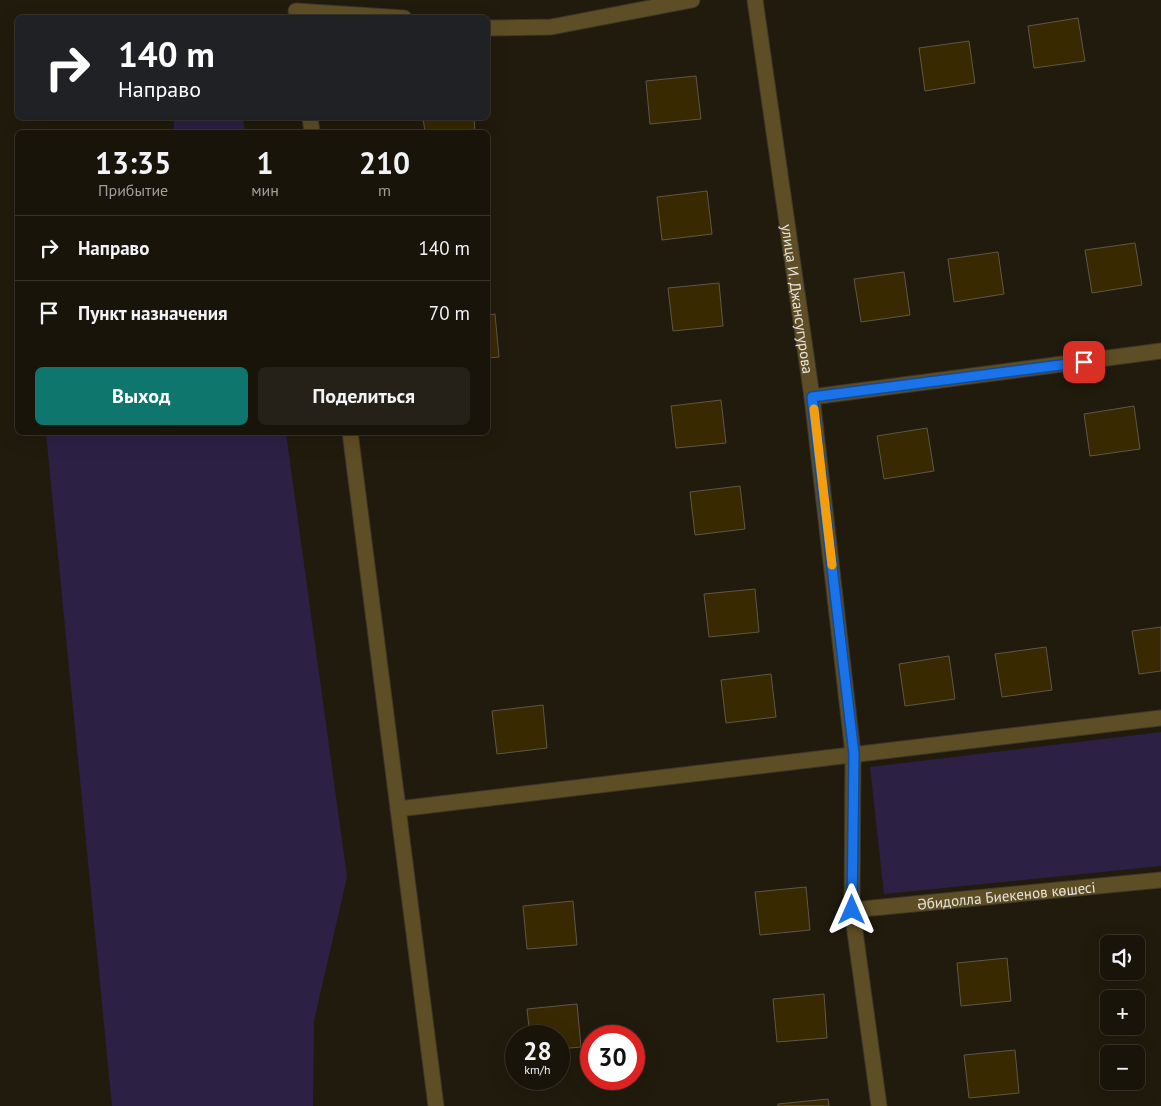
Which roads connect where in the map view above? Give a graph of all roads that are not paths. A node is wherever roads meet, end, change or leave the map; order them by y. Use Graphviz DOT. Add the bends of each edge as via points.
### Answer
graph roads {
  1 [pos="692,0"];
  2 [pos="755,0"];
  3 [pos="296,9"];
  4 [pos="368,15"];
  5 [pos="490,28"];
  6 [pos="1161,351"];
  7 [pos="812,397"];
  8 [pos="350,435"];
  9 [pos="1161,718"];
  10 [pos="854,754"];
  11 [pos="398,810"];
  12 [pos="1161,880"];
  13 [pos="852,910"];
  14 [pos="436,1106"];
  15 [pos="879,1106"];
  1 -- 5 [label="street" via="551,27"];
  2 -- 7 [label="street, улица И. Джансугурова"];
  3 -- 4 [label="street"];
  6 -- 7 [label="street"];
  7 -- 10 [label="street, улица И. Джансугурова"];
  8 -- 11 [label="street"];
  9 -- 10 [label="street"];
  10 -- 11 [label="street"];
  10 -- 13 [label="street, улица И. Джансугурова"];
  11 -- 14 [label="street"];
  12 -- 13 [label="street, Әбидолла Биекенов көшесі"];
  13 -- 15 [label="street, улица И. Джансугурова"];
}
